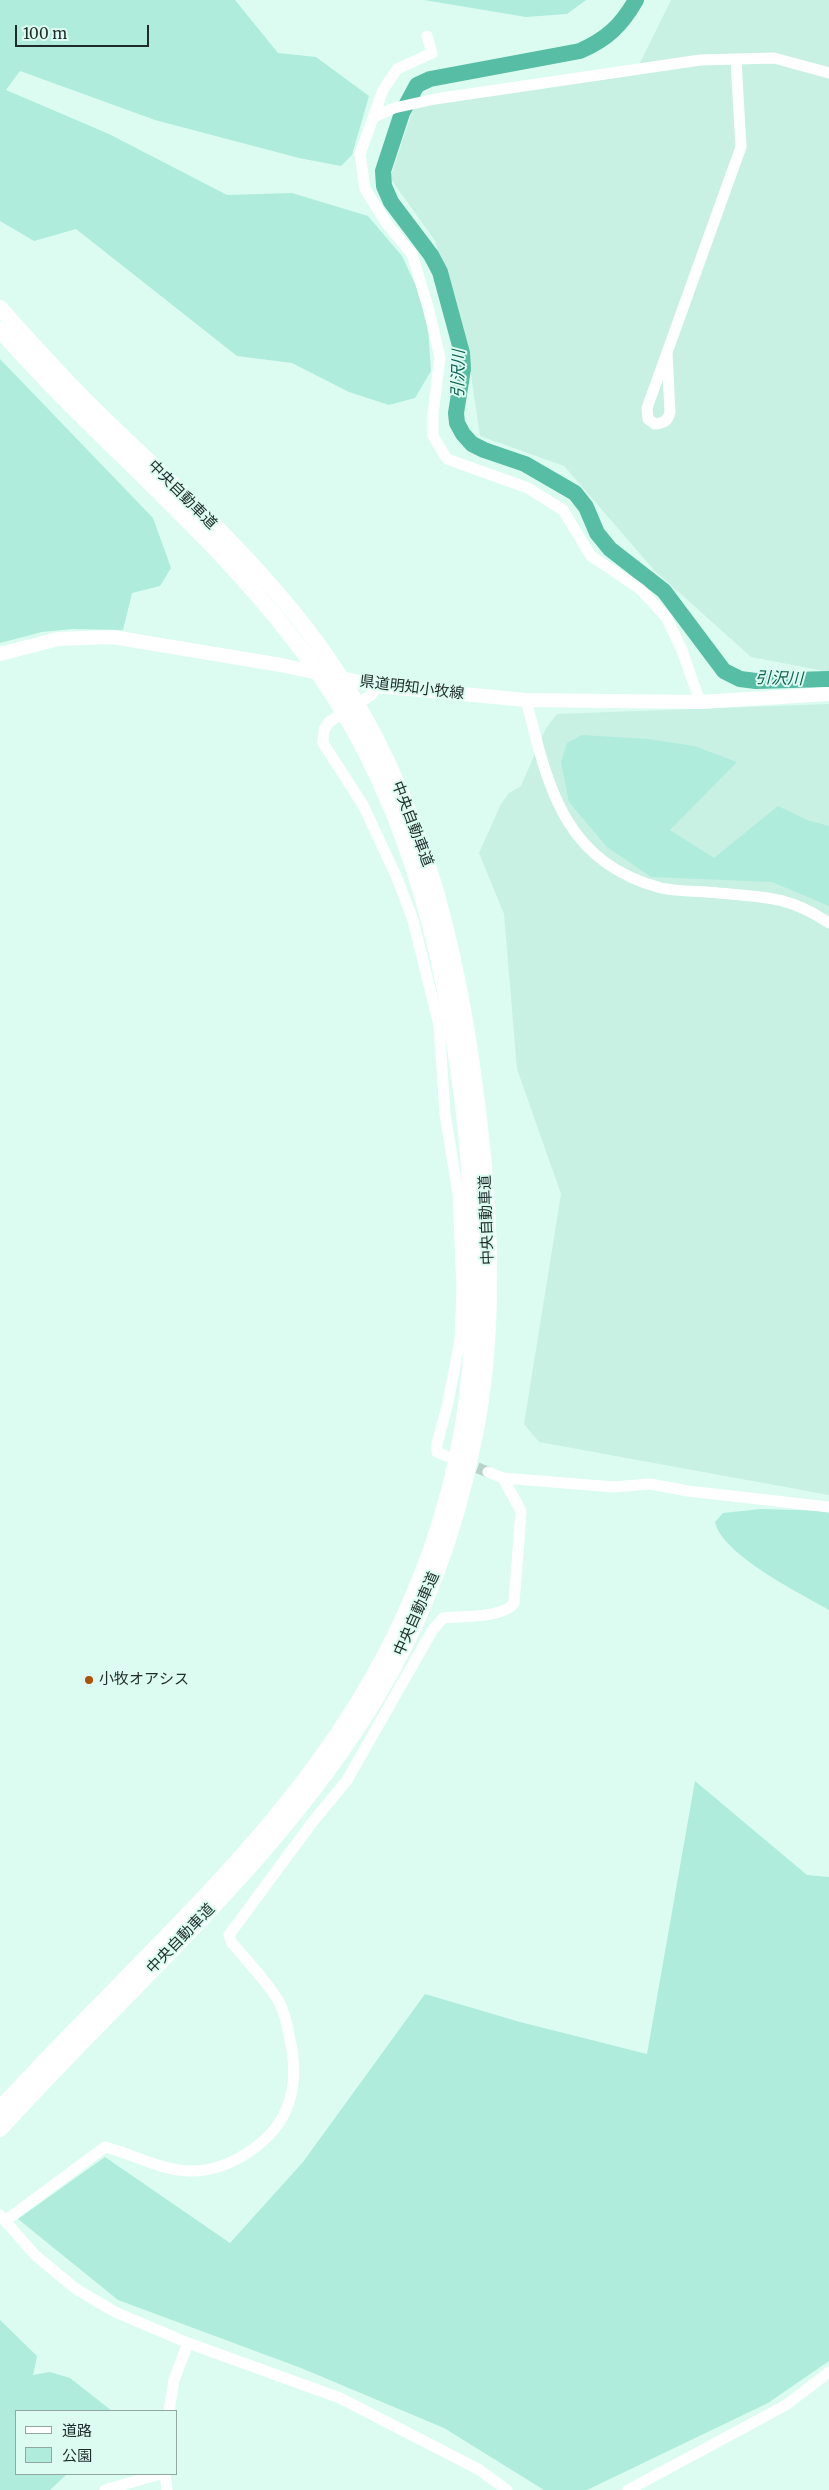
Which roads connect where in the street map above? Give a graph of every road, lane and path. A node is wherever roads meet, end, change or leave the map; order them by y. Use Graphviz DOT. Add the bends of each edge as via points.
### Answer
graph roads {
  1 [pos="427,36"];
  2 [pos="736,60"];
  3 [pos="829,74"];
  4 [pos="374,117"];
  5 [pos="0,308"];
  6 [pos="0,330"];
  7 [pos="667,353"];
  8 [pos="0,654"];
  9 [pos="378,686"];
  10 [pos="829,694"];
  11 [pos="526,700"];
  12 [pos="700,702"];
  13 [pos="829,923"];
  14 [pos="442,1454"];
  15 [pos="488,1472"];
  16 [pos="503,1478"];
  17 [pos="829,1506"];
  18 [pos="0,2109"];
  19 [pos="0,2129"];
  20 [pos="2,2218"];
  21 [pos="188,2343"];
  22 [pos="829,2372"];
  23 [pos="170,2410"];
  24 [pos="156,2475"];
  25 [pos="164,2475"];
  26 [pos="104,2490"];
  27 [pos="167,2490"];
  28 [pos="507,2490"];
  29 [pos="628,2490"];
  1 -- 4 [label="street" via="432,52 397,69 383,90"];
  2 -- 3 [label="street" via="774,58"];
  2 -- 4 [label="street" via="700,60 435,98 394,108"];
  2 -- 7 [label="street" via="741,146"];
  4 -- 12 [label="street" via="360,154 365,189 386,224 412,254 428,307 440,357 433,436 447,459 528,488 563,510 591,556 640,589 666,617 682,650"];
  5 -- 19 [label="highway, 中央自動車道" via="91,406 247,560 305,627 355,701 377,742 418,834 441,904 468,1035 485,1168 489,1292 481,1398 462,1493 421,1609 378,1695 348,1744 246,1872 44,2079"];
  6 -- 18 [label="highway, 中央自動車道" via="81,417 236,571 283,624 360,737 384,789 425,907 438,958 462,1095 476,1290 468,1395 450,1490 432,1547 402,1620 367,1688 295,1792 235,1863"];
  7 -- 7 [label="street" via="670,412 669,418 656,424 648,419 647,408"];
  8 -- 9 [label="main road, 県道明知小牧線" via="58,639 112,637 282,665"];
  9 -- 11 [label="main road, 県道明知小牧線"];
  9 -- 14 [label="street" via="371,695 329,722 324,730 324,742 363,806 396,878 413,920 439,1025 444,1114 458,1193 462,1291 460,1340 437,1442"];
  10 -- 12 [label="main road, 県道明知小牧線"];
  11 -- 12 [label="main road, 県道明知小牧線"];
  11 -- 13 [label="street" via="547,780 562,812 579,839 603,861 628,876 662,888 768,896 809,910"];
  15 -- 16 [label="street"];
  16 -- 17 [label="street" via="614,1487 650,1484"];
  16 -- 20 [label="street" via="521,1511 514,1603 497,1613 443,1618 432,1631 347,1780 229,1935 279,2002 287,2025 294,2077 281,2120 254,2149 227,2165 211,2169 188,2171 169,2168 105,2146"];
  20 -- 21 [label="street" via="35,2254 76,2289 115,2312"];
  21 -- 23 [label="street" via="174,2380"];
  21 -- 28 [label="street" via="340,2398 478,2469"];
  22 -- 29 [label="street" via="786,2405"];
  24 -- 26 [label="street"];
  25 -- 27 [label="street"];
}
